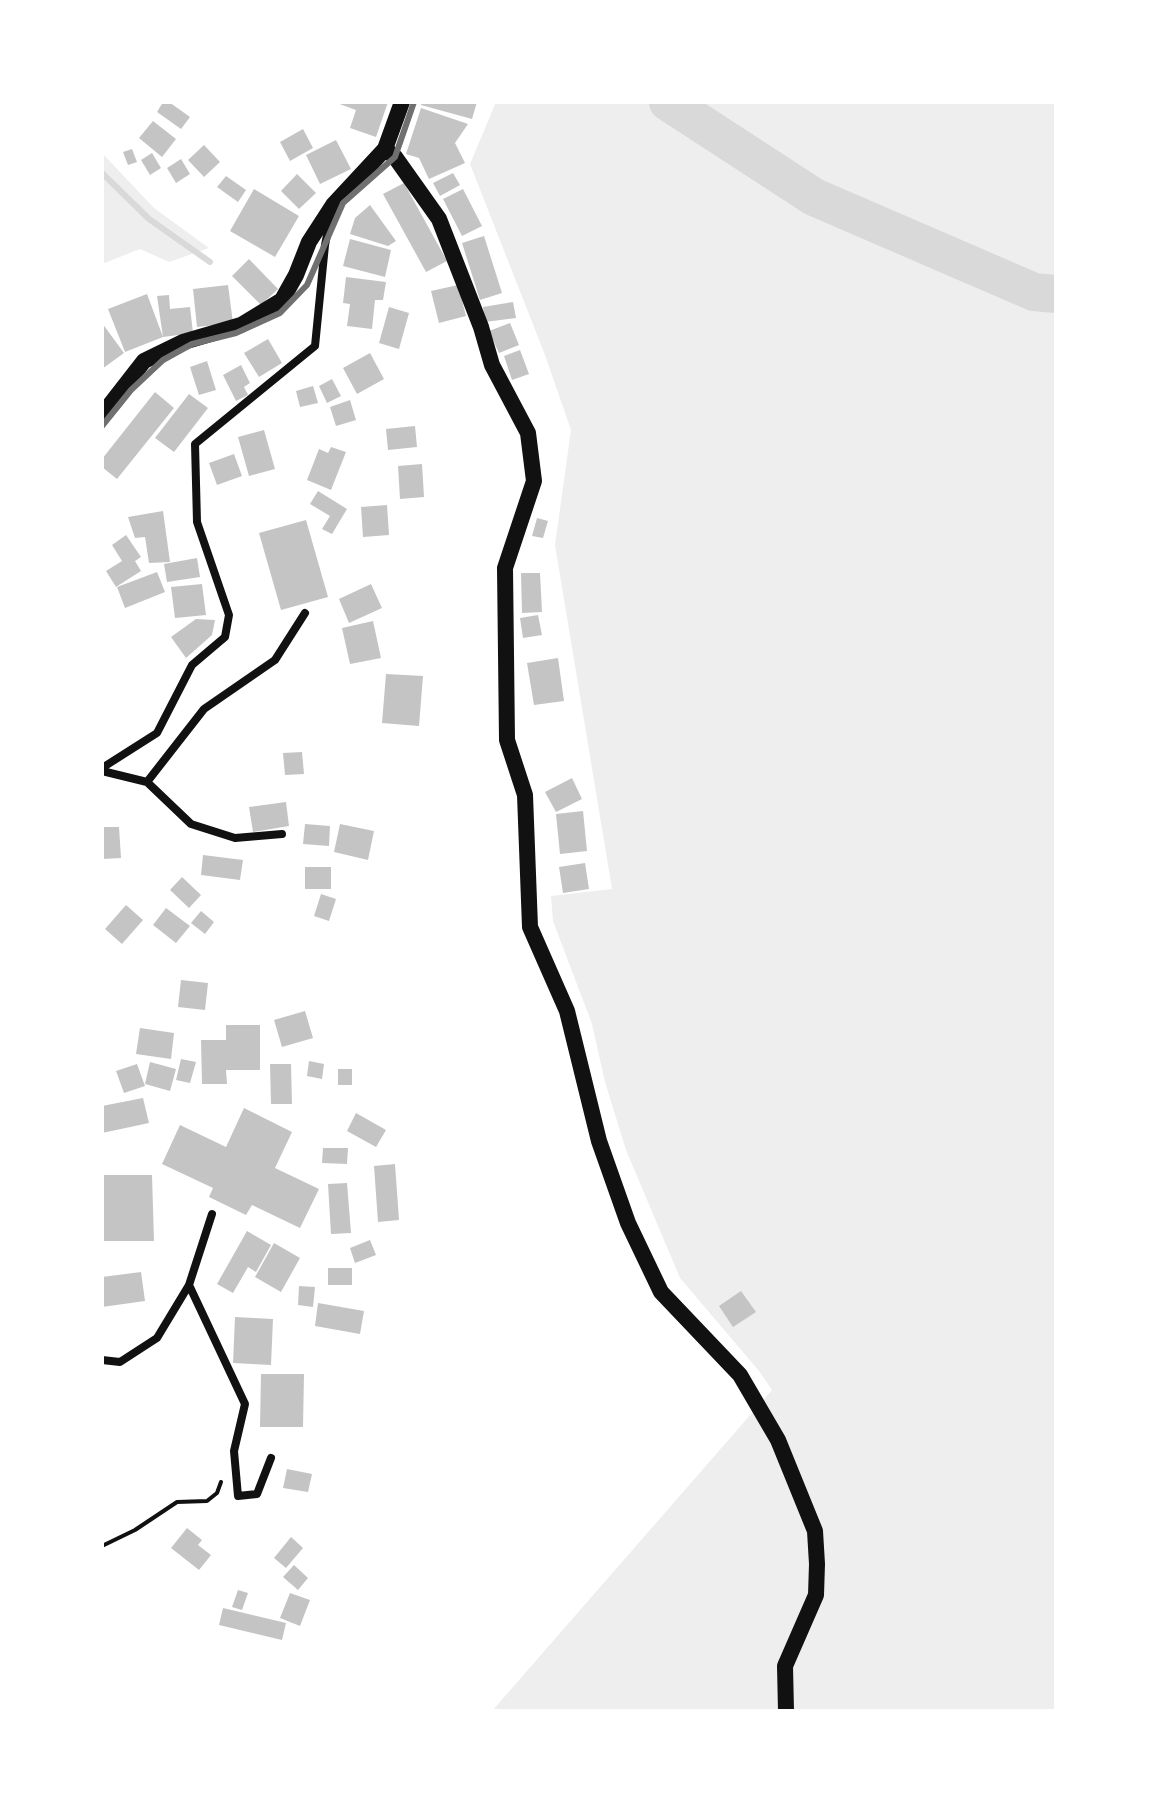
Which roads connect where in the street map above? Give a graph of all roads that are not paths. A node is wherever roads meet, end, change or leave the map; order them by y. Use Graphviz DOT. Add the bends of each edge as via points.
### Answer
graph roads {
  1 [pos="402,102"];
  2 [pos="385,149"];
  3 [pos="333,205"];
  4 [pos="102,415"];
  5 [pos="305,613"];
  6 [pos="102,769"];
  7 [pos="147,782"];
  8 [pos="282,834"];
  9 [pos="212,1214"];
  10 [pos="189,1285"];
  11 [pos="102,1360"];
  12 [pos="271,1458"];
  13 [pos="786,1711"];
  1 -- 2 [label="main road"];
  2 -- 3 [label="main road"];
  2 -- 13 [label="main road" via="439,219 492,365 528,433 534,481 505,568 507,740 525,795 530,927 567,1011 599,1141 628,1223 661,1292 740,1375 778,1440 815,1531 816,1595 785,1666"];
  3 -- 4 [label="main road" via="282,300 241,325 183,342 144,361"];
  3 -- 6 [label="street" via="315,346 195,444 197,522 229,615 225,637 192,665 157,733"];
  5 -- 7 [label="street" via="275,660 204,709"];
  6 -- 7 [label="street"];
  7 -- 8 [label="street" via="191,824 235,838"];
  9 -- 10 [label="street"];
  10 -- 11 [label="street" via="157,1338 120,1362"];
  10 -- 12 [label="street" via="245,1404 234,1451 238,1496 257,1494"];
}
